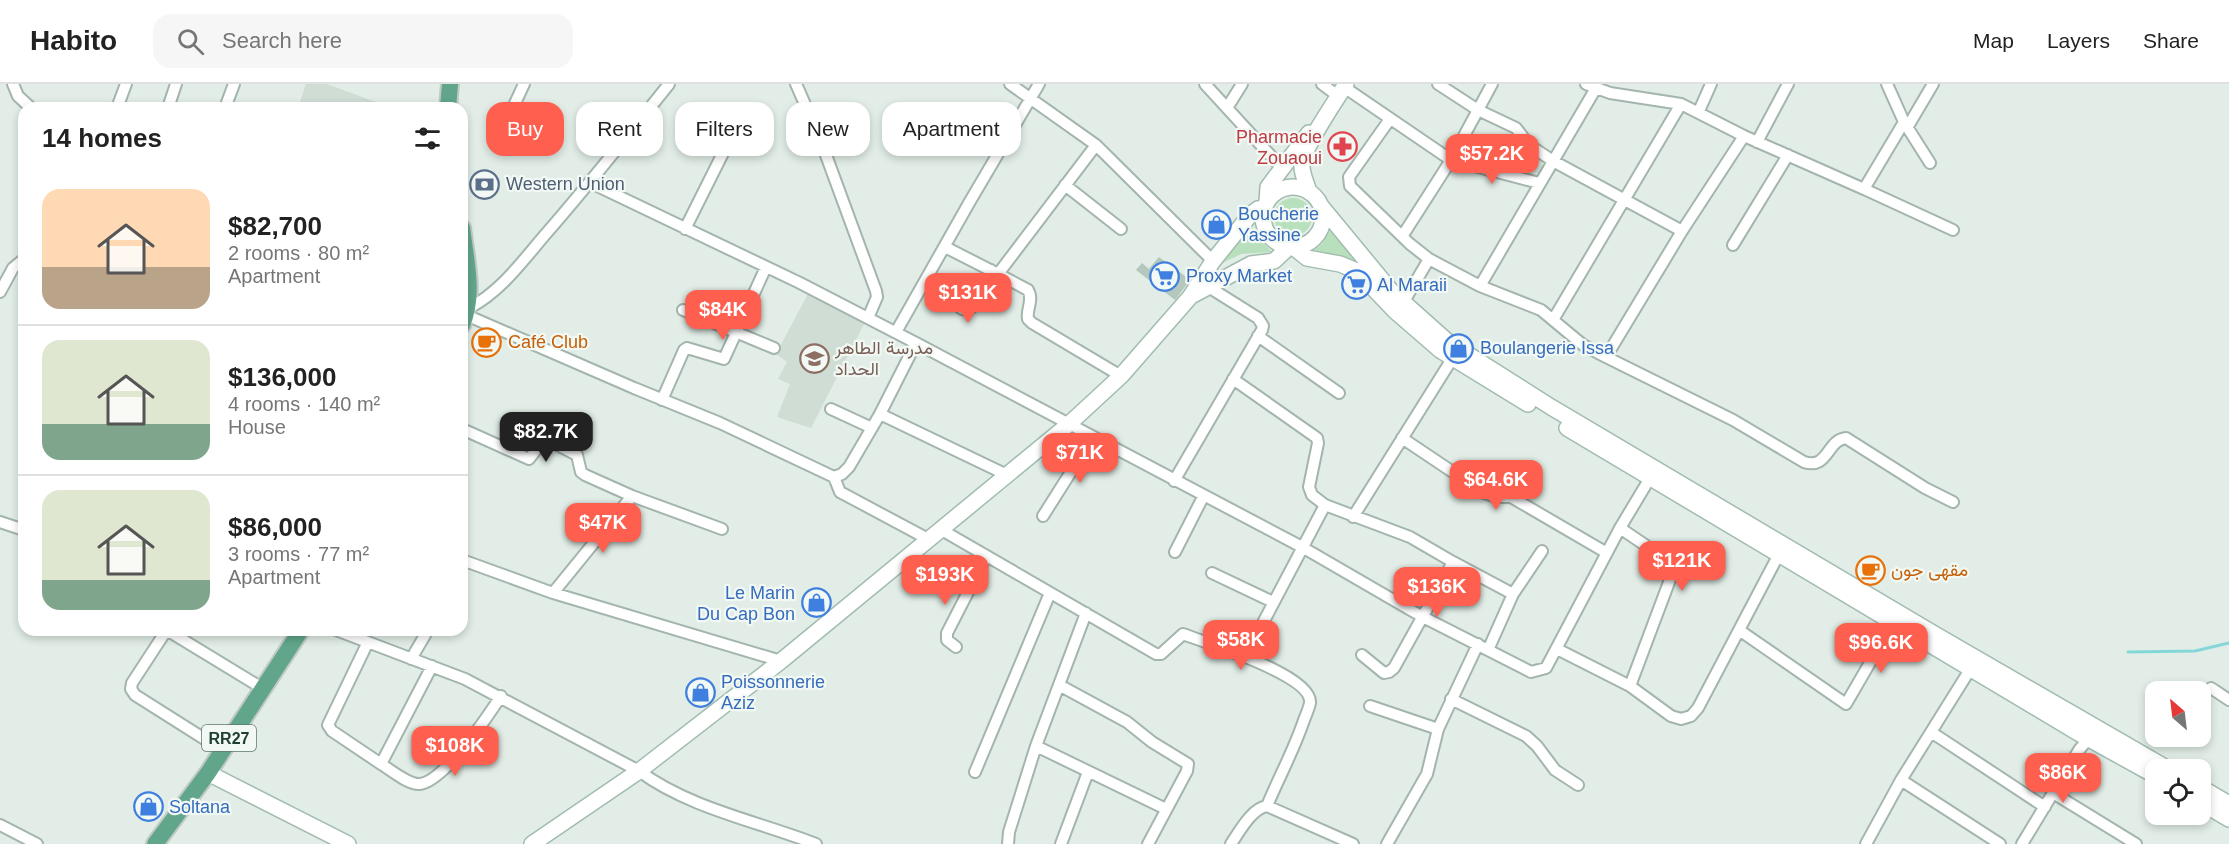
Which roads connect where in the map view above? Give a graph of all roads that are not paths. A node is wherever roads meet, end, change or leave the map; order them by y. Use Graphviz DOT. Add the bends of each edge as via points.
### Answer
graph roads {
  1 [pos="13,84"];
  2 [pos="126,84"];
  3 [pos="176,84"];
  4 [pos="234,84"];
  5 [pos="450,84"];
  6 [pos="524,84"];
  7 [pos="669,84"];
  8 [pos="796,84"];
  9 [pos="1010,84"];
  10 [pos="1039,84"];
  11 [pos="1205,84"];
  12 [pos="1242,84"];
  13 [pos="1322,84"];
  14 [pos="1438,84"];
  15 [pos="1492,84"];
  16 [pos="1712,84"];
  17 [pos="1788,84"];
  18 [pos="1887,84"];
  19 [pos="1933,84"];
  20 [pos="1590,85"];
  21 [pos="1343,89"];
  22 [pos="1031,97"];
  23 [pos="24,102"];
  24 [pos="119,102"];
  25 [pos="170,102"];
  26 [pos="227,102"];
  27 [pos="448,102"];
  28 [pos="516,102"];
  29 [pos="1681,104"];
  30 [pos="1227,108"];
  31 [pos="1478,110"];
  32 [pos="1699,111"];
  33 [pos="1328,114"];
  34 [pos="1390,119"];
  35 [pos="1905,125"];
  36 [pos="1744,136"];
  37 [pos="1757,142"];
  38 [pos="1096,145"];
  39 [pos="722,156"];
  40 [pos="1788,156"];
  41 [pos="1451,160"];
  42 [pos="1553,162"];
  43 [pos="1930,163"];
  44 [pos="1282,168"];
  45 [pos="591,183"];
  46 [pos="1539,183"];
  47 [pos="1065,185"];
  48 [pos="1864,189"];
  49 [pos="1309,192"];
  50 [pos="1626,200"];
  51 [pos="1266,205"];
  52 [pos="1321,206"];
  53 [pos="685,229"];
  54 [pos="1121,229"];
  55 [pos="1682,231"];
  56 [pos="1953,231"];
  57 [pos="1403,235"];
  58 [pos="1733,245"];
  59 [pos="945,247"];
  60 [pos="1291,247"];
  61 [pos="1429,259"];
  62 [pos="1213,261"];
  63 [pos="18,264"];
  64 [pos="766,267"];
  65 [pos="994,272"];
  66 [pos="927,279"];
  67 [pos="1208,286"];
  68 [pos="1480,286"];
  69 [pos="0,292"];
  70 [pos="1191,297"];
  71 [pos="1403,303"];
  72 [pos="468,305"];
  73 [pos="468,307"];
  74 [pos="683,310"];
  75 [pos="868,318"];
  76 [pos="1553,320"];
  77 [pos="737,332"];
  78 [pos="896,333"];
  79 [pos="1258,336"];
  80 [pos="916,343"];
  81 [pos="774,348"];
  82 [pos="1606,357"];
  83 [pos="1452,358"];
  84 [pos="1121,376"];
  85 [pos="1233,379"];
  86 [pos="1339,393"];
  87 [pos="662,400"];
  88 [pos="831,409"];
  89 [pos="880,414"];
  90 [pos="1069,424"];
  91 [pos="872,428"];
  92 [pos="468,432"];
  93 [pos="1093,437"];
  94 [pos="1402,438"];
  95 [pos="1639,464"];
  96 [pos="1653,473"];
  97 [pos="1006,475"];
  98 [pos="834,477"];
  99 [pos="1174,481"];
  100 [pos="632,496"];
  101 [pos="1203,497"];
  102 [pos="1953,502"];
  103 [pos="1325,505"];
  104 [pos="1044,516"];
  105 [pos="1353,517"];
  106 [pos="0,522"];
  107 [pos="18,528"];
  108 [pos="1620,528"];
  109 [pos="722,529"];
  110 [pos="934,534"];
  111 [pos="1302,547"];
  112 [pos="1542,551"];
  113 [pos="1175,552"];
  114 [pos="1607,553"];
  115 [pos="1779,554"];
  116 [pos="986,557"];
  117 [pos="1453,562"];
  118 [pos="468,565"];
  119 [pos="1212,573"];
  120 [pos="553,593"];
  121 [pos="1050,593"];
  122 [pos="1513,594"];
  123 [pos="1274,602"];
  124 [pos="1086,613"];
  125 [pos="1421,616"];
  126 [pos="1893,623"];
  127 [pos="1739,630"];
  128 [pos="163,636"];
  129 [pos="175,636"];
  130 [pos="295,636"];
  131 [pos="349,636"];
  132 [pos="424,636"];
  133 [pos="367,644"];
  134 [pos="1478,644"];
  135 [pos="956,647"];
  136 [pos="1557,649"];
  137 [pos="1488,650"];
  138 [pos="1362,655"];
  139 [pos="1245,657"];
  140 [pos="411,659"];
  141 [pos="781,661"];
  142 [pos="432,666"];
  143 [pos="1971,668"];
  144 [pos="1059,685"];
  145 [pos="1630,686"];
  146 [pos="262,688"];
  147 [pos="2211,688"];
  148 [pos="501,696"];
  149 [pos="1451,699"];
  150 [pos="2229,700"];
  151 [pos="1370,706"];
  152 [pos="1438,729"];
  153 [pos="1931,732"];
  154 [pos="2086,734"];
  155 [pos="1036,746"];
  156 [pos="222,750"];
  157 [pos="2145,759"];
  158 [pos="381,764"];
  159 [pos="2145,769"];
  160 [pos="639,771"];
  161 [pos="208,772"];
  162 [pos="975,772"];
  163 [pos="1088,772"];
  164 [pos="1901,780"];
  165 [pos="1578,785"];
  166 [pos="2053,793"];
  167 [pos="2211,793"];
  168 [pos="2229,804"];
  169 [pos="1267,806"];
  170 [pos="2045,807"];
  171 [pos="2211,808"];
  172 [pos="1166,809"];
  173 [pos="2229,819"];
  174 [pos="0,825"];
  175 [pos="37,844"];
  176 [pos="155,844"];
  177 [pos="348,844"];
  178 [pos="532,844"];
  179 [pos="816,844"];
  180 [pos="1008,844"];
  181 [pos="1061,844"];
  182 [pos="1148,844"];
  183 [pos="1231,844"];
  184 [pos="1353,844"];
  185 [pos="1387,844"];
  186 [pos="1866,844"];
  187 [pos="2000,844"];
  188 [pos="2022,844"];
  189 [pos="2136,844"];
  1 -- 23 [label="street"];
  2 -- 24 [label="street"];
  3 -- 25 [label="street"];
  4 -- 26 [label="street"];
  5 -- 27 [label="main road"];
  6 -- 28 [label="street"];
  7 -- 45 [label="street"];
  8 -- 75 [label="street" via="876,291"];
  9 -- 22 [label="street"];
  10 -- 22 [label="street"];
  11 -- 30 [label="street"];
  12 -- 30 [label="street"];
  13 -- 21 [label="street"];
  14 -- 31 [label="street"];
  15 -- 31 [label="street"];
  16 -- 32 [label="street"];
  17 -- 37 [label="street"];
  18 -- 35 [label="street"];
  19 -- 35 [label="street"];
  20 -- 29 [label="street"];
  20 -- 42 [label="street"];
  21 -- 33 [label="street"];
  21 -- 34 [label="street"];
  22 -- 38 [label="street"];
  22 -- 59 [label="street"];
  29 -- 32 [label="street"];
  29 -- 50 [label="street"];
  30 -- 44 [label="street"];
  31 -- 41 [label="street"];
  31 -- 42 [label="street" via="1516,128 1529,145"];
  32 -- 36 [label="street"];
  33 -- 44 [label="street" via="1306,135"];
  33 -- 49 [label="street" via="1302,160"];
  34 -- 41 [label="street"];
  34 -- 57 [label="street" via="1348,182"];
  35 -- 43 [label="street"];
  35 -- 48 [label="street"];
  36 -- 37 [label="street"];
  36 -- 55 [label="street"];
  37 -- 40 [label="street"];
  38 -- 47 [label="street"];
  38 -- 62 [label="street"];
  39 -- 53 [label="street"];
  40 -- 48 [label="street"];
  40 -- 58 [label="street"];
  41 -- 46 [label="street"];
  41 -- 57 [label="street"];
  42 -- 46 [label="street"];
  42 -- 50 [label="street"];
  44 -- 51 [label="street" via="1268,187"];
  45 -- 53 [label="street"];
  45 -- 72 [label="street" via="503,284 483,301"];
  46 -- 68 [label="street"];
  47 -- 54 [label="street"];
  47 -- 65 [label="street"];
  48 -- 56 [label="street"];
  49 -- 51 [label="street" via="1295,187 1279,190"];
  49 -- 52 [label="street"];
  50 -- 55 [label="street"];
  50 -- 76 [label="street"];
  51 -- 60 [label="street" via="1264,223 1270,236"];
  51 -- 62 [label="street" via="1250,215"];
  52 -- 60 [label="street" via="1318,234 1303,245"];
  52 -- 71 [label="street"];
  53 -- 64 [label="street"];
  55 -- 82 [label="street"];
  57 -- 61 [label="street"];
  59 -- 65 [label="street"];
  59 -- 66 [label="street"];
  60 -- 67 [label="street" via="1274,261 1251,264"];
  60 -- 83 [label="street" via="1307,258 1357,271 1395,311"];
  61 -- 68 [label="street"];
  61 -- 71 [label="street"];
  62 -- 70 [label="street"];
  63 -- 69 [label="street"];
  64 -- 75 [label="street"];
  64 -- 77 [label="street"];
  65 -- 66 [label="street" via="968,310"];
  65 -- 84 [label="street" via="1029,290 1027,314 1032,323"];
  66 -- 78 [label="street"];
  67 -- 70 [label="street"];
  67 -- 79 [label="street" via="1258,318 1263,326"];
  68 -- 76 [label="street" via="1540,310"];
  70 -- 84 [label="street"];
  71 -- 95 [label="street" via="1459,349"];
  73 -- 87 [label="street"];
  74 -- 77 [label="street"];
  75 -- 78 [label="street"];
  76 -- 82 [label="street" via="1583,345"];
  77 -- 81 [label="street"];
  77 -- 87 [label="street" via="724,359 684,350"];
  78 -- 80 [label="street"];
  79 -- 85 [label="street"];
  79 -- 86 [label="street"];
  80 -- 89 [label="street"];
  80 -- 90 [label="street"];
  82 -- 102 [label="street" via="1733,420 1804,462 1823,460 1838,441 1846,438"];
  83 -- 94 [label="street"];
  83 -- 95 [label="street"];
  84 -- 90 [label="street"];
  85 -- 99 [label="street"];
  85 -- 103 [label="street" via="1317,438 1309,487 1312,495"];
  87 -- 98 [label="street"];
  88 -- 91 [label="street"];
  89 -- 91 [label="street"];
  89 -- 97 [label="street"];
  90 -- 93 [label="street"];
  90 -- 97 [label="street"];
  91 -- 98 [label="street" via="844,472"];
  92 -- 100 [label="street" via="529,459 548,440 577,455 585,475"];
  93 -- 99 [label="street"];
  93 -- 104 [label="street"];
  94 -- 105 [label="street"];
  94 -- 114 [label="street" via="1484,493 1511,497"];
  95 -- 96 [label="street"];
  96 -- 108 [label="street"];
  96 -- 115 [label="street"];
  96 -- 154 [label="street" via="1936,635"];
  97 -- 110 [label="street"];
  98 -- 110 [label="street" via="840,492"];
  99 -- 101 [label="street"];
  100 -- 109 [label="street"];
  100 -- 120 [label="street"];
  101 -- 111 [label="street"];
  101 -- 113 [label="street"];
  103 -- 105 [label="street"];
  103 -- 111 [label="street"];
  105 -- 117 [label="street" via="1410,537"];
  106 -- 107 [label="street"];
  108 -- 114 [label="street"];
  108 -- 145 [label="street" via="1670,562 1674,569"];
  110 -- 116 [label="street"];
  110 -- 141 [label="street"];
  111 -- 123 [label="street"];
  111 -- 125 [label="street"];
  112 -- 122 [label="street"];
  114 -- 136 [label="street"];
  115 -- 126 [label="street"];
  115 -- 127 [label="street"];
  116 -- 121 [label="street"];
  116 -- 135 [label="street" via="947,633 947,640"];
  117 -- 122 [label="street"];
  117 -- 125 [label="street"];
  118 -- 120 [label="street"];
  119 -- 123 [label="street"];
  120 -- 141 [label="street"];
  121 -- 124 [label="street"];
  121 -- 162 [label="street"];
  122 -- 137 [label="street"];
  123 -- 139 [label="street"];
  124 -- 139 [label="street" via="1156,654 1183,634"];
  124 -- 144 [label="street"];
  125 -- 134 [label="street"];
  125 -- 138 [label="street" via="1389,672 1384,673"];
  126 -- 127 [label="street" via="1846,704"];
  126 -- 143 [label="street"];
  127 -- 145 [label="street" via="1691,716 1671,716"];
  128 -- 156 [label="street" via="131,689"];
  129 -- 146 [label="street"];
  130 -- 146 [label="main road, RR27"];
  131 -- 133 [label="street"];
  132 -- 140 [label="street"];
  133 -- 140 [label="street"];
  133 -- 158 [label="street" via="328,725"];
  134 -- 137 [label="street"];
  134 -- 149 [label="street"];
  136 -- 137 [label="street" via="1546,668 1536,672"];
  136 -- 145 [label="street"];
  139 -- 169 [label="street" via="1296,682 1308,693 1310,702"];
  140 -- 142 [label="street"];
  141 -- 160 [label="street"];
  142 -- 148 [label="street"];
  142 -- 158 [label="street"];
  143 -- 153 [label="street"];
  143 -- 154 [label="street"];
  144 -- 155 [label="street"];
  144 -- 172 [label="street" via="1127,722 1186,761 1187,771"];
  146 -- 156 [label="main road, RR27"];
  147 -- 150 [label="street"];
  148 -- 158 [label="street" via="468,742 430,781 412,783"];
  148 -- 160 [label="street"];
  149 -- 152 [label="street"];
  149 -- 165 [label="street" via="1526,736 1555,770"];
  151 -- 152 [label="street"];
  152 -- 185 [label="street" via="1427,774"];
  153 -- 164 [label="street"];
  153 -- 170 [label="street"];
  154 -- 157 [label="street"];
  154 -- 159 [label="street"];
  154 -- 166 [label="street"];
  155 -- 163 [label="street"];
  155 -- 180 [label="street"];
  156 -- 161 [label="main road, RR27"];
  160 -- 178 [label="street"];
  160 -- 179 [label="street" via="691,801"];
  161 -- 176 [label="main road, RR27"];
  161 -- 177 [label="street"];
  163 -- 172 [label="street"];
  163 -- 181 [label="street"];
  164 -- 186 [label="street"];
  164 -- 187 [label="street"];
  166 -- 170 [label="street"];
  166 -- 189 [label="street"];
  167 -- 168 [label="street"];
  169 -- 183 [label="street" via="1241,827"];
  169 -- 184 [label="street"];
  170 -- 188 [label="street"];
  171 -- 173 [label="street"];
  172 -- 182 [label="street"];
  174 -- 175 [label="street"];
}
